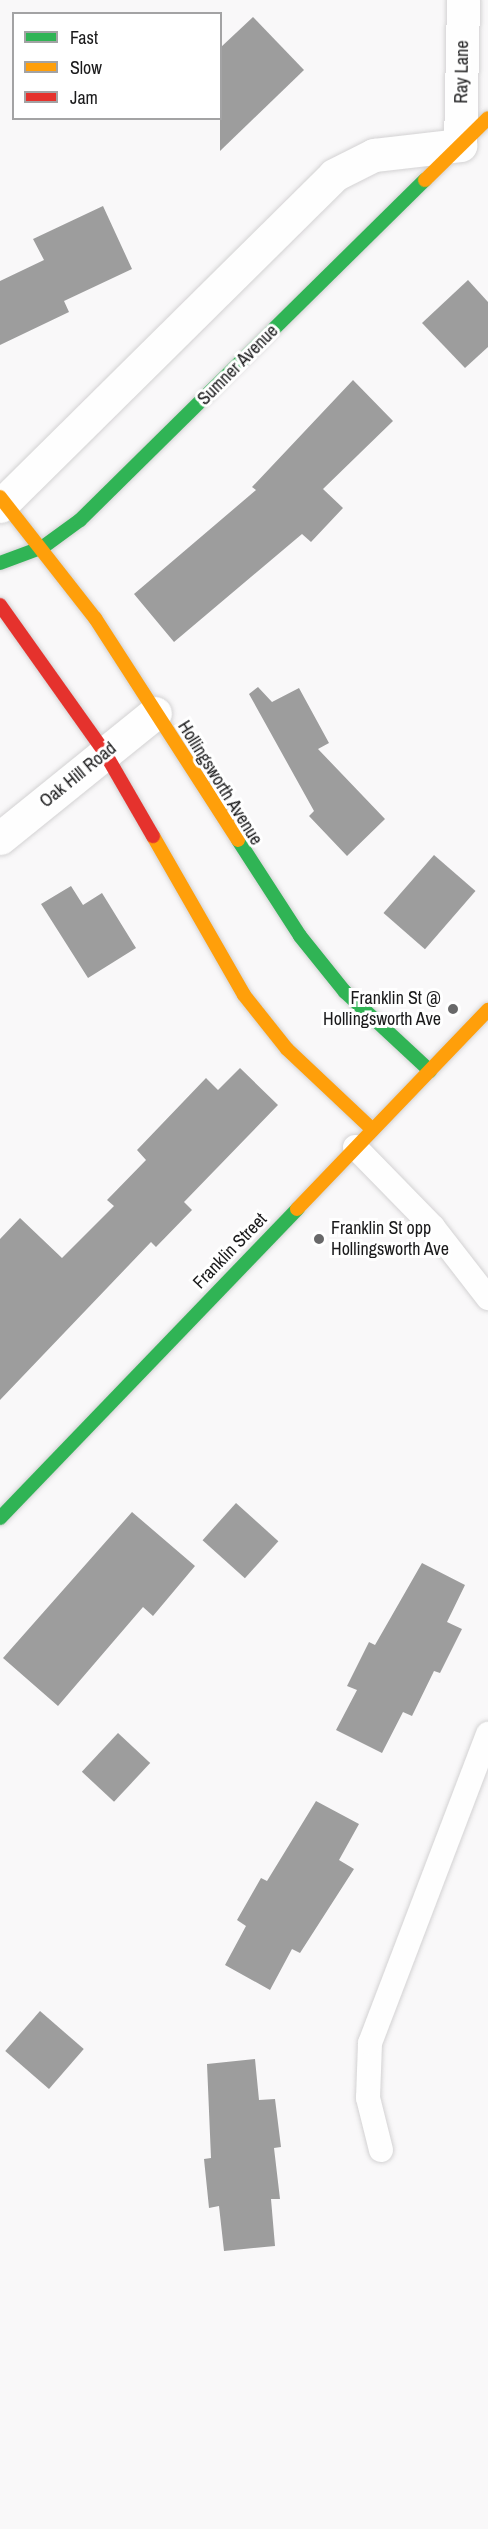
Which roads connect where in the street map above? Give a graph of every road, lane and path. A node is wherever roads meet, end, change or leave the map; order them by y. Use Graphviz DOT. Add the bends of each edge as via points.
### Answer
graph roads {
  1 [pos="463,0"];
  2 [pos="488,118"];
  3 [pos="460,145"];
  4 [pos="1,501"];
  5 [pos="43,547"];
  6 [pos="0,563"];
  7 [pos="0,605"];
  8 [pos="155,713"];
  9 [pos="105,753"];
  10 [pos="0,838"];
  11 [pos="488,1010"];
  12 [pos="430,1071"];
  13 [pos="372,1130"];
  14 [pos="355,1147"];
  15 [pos="488,1298"];
  16 [pos="0,1518"];
  17 [pos="488,1734"];
  18 [pos="381,2150"];
  1 -- 3 [label="street, Ray Lane"];
  2 -- 3 [label="street, Sumner Avenue"];
  3 -- 4 [label="street" via="374,155 334,175"];
  3 -- 5 [label="street, Sumner Avenue" via="97,504"];
  4 -- 5 [label="street, Hollingsworth Avenue"];
  5 -- 6 [label="street, Sumner Avenue"];
  5 -- 8 [label="street, Hollingsworth Avenue" via="96,618"];
  7 -- 9 [label="street"];
  8 -- 9 [label="street, Oak Hill Road"];
  8 -- 12 [label="street, Hollingsworth Avenue" via="300,936 345,992"];
  9 -- 10 [label="street, Oak Hill Road"];
  9 -- 13 [label="street" via="244,995 288,1048"];
  11 -- 12 [label="street, Franklin Street"];
  12 -- 13 [label="street, Franklin Street"];
  13 -- 14 [label="street, Franklin Street"];
  14 -- 15 [label="lane" via="433,1227"];
  14 -- 16 [label="street, Franklin Street"];
  17 -- 18 [label="lane" via="370,2043 368,2098"];
}
